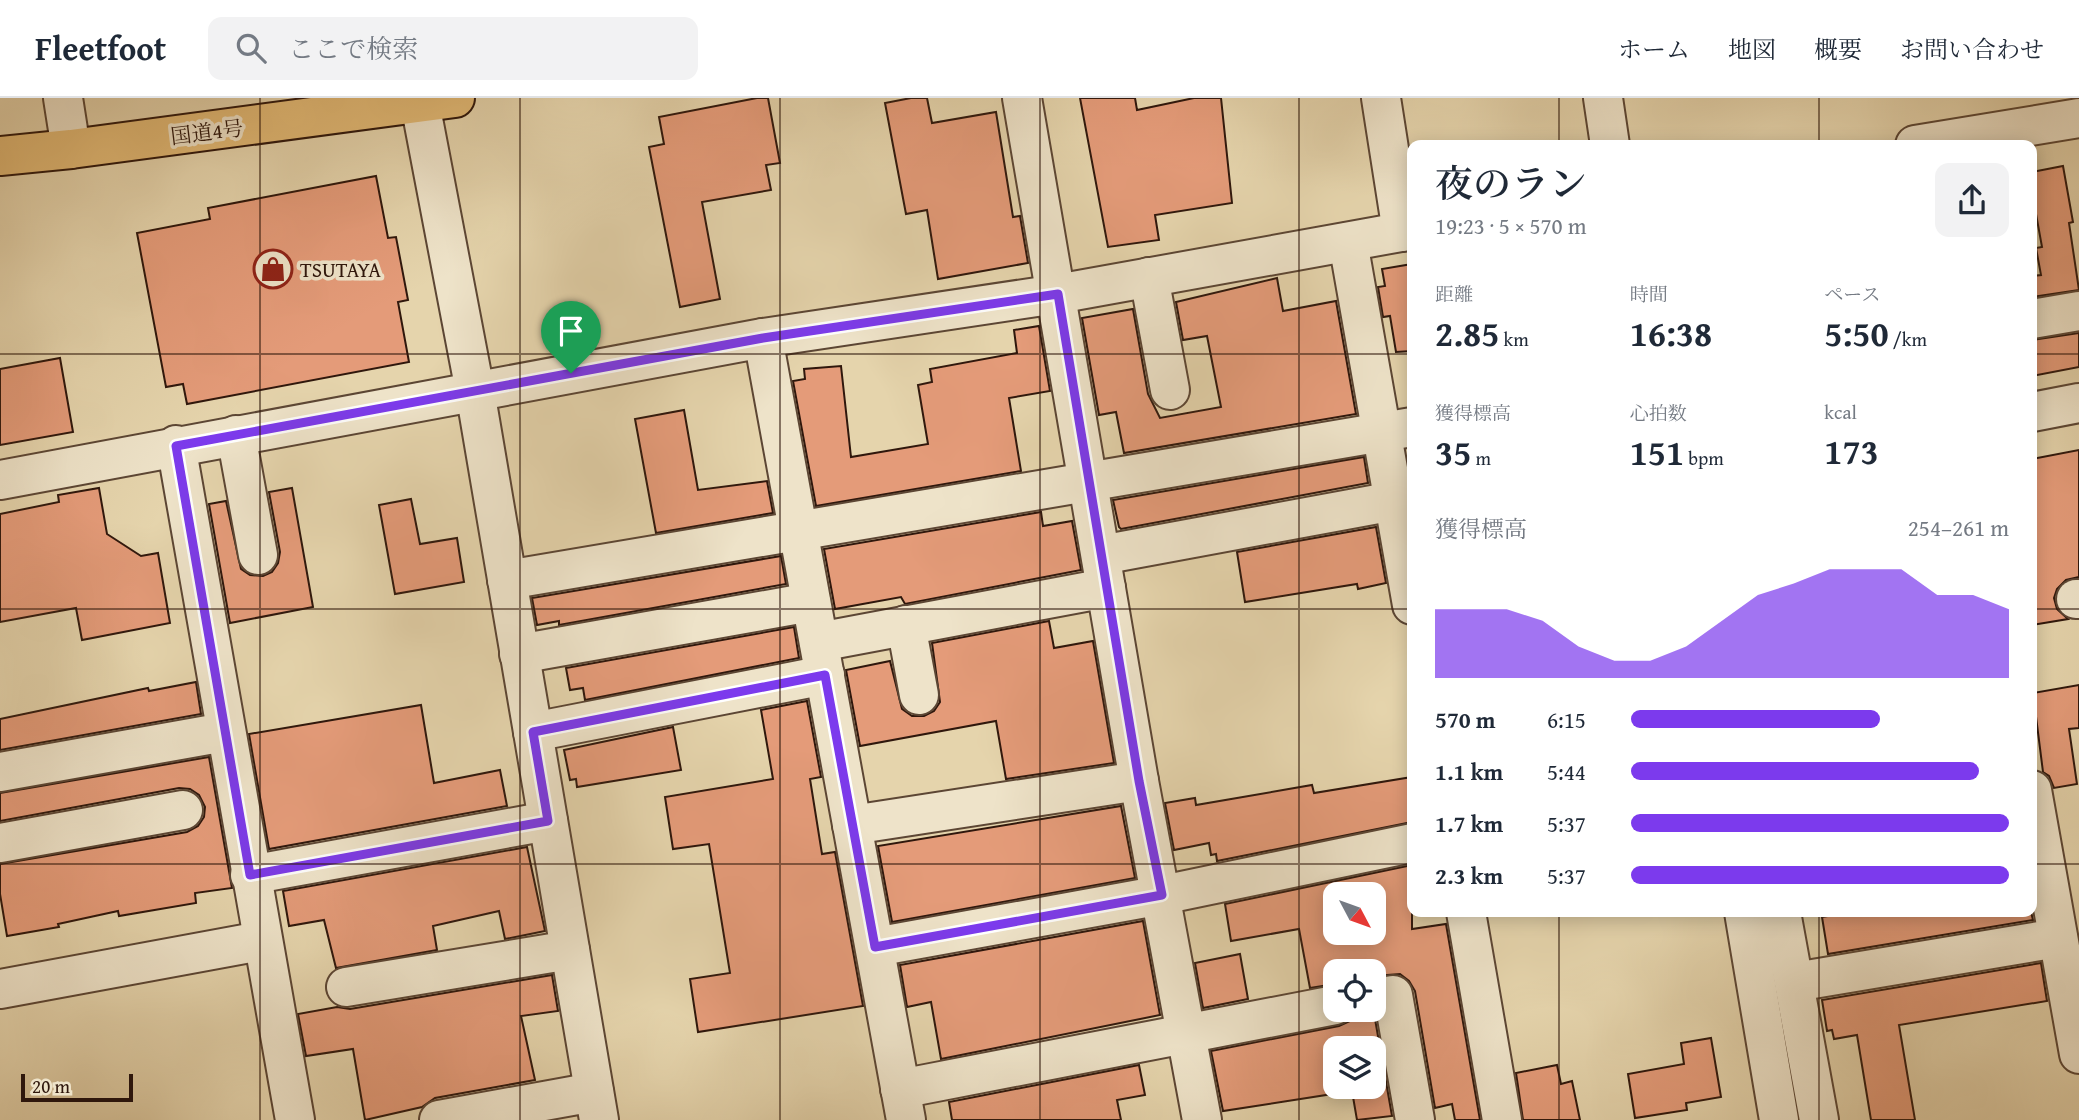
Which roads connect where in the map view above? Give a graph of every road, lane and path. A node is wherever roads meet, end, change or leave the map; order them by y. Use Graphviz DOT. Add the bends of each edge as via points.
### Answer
graph roads {
  1 [pos="63,98"];
  2 [pos="1023,98"];
  3 [pos="1381,98"];
  4 [pos="1603,98"];
  5 [pos="432,100"];
  6 [pos="2079,118"];
  7 [pos="1609,140"];
  8 [pos="1950,140"];
  9 [pos="71,149"];
  10 [pos="0,156"];
  11 [pos="1407,231"];
  12 [pos="1348,242"];
  13 [pos="1149,278"];
  14 [pos="1058,294"];
  15 [pos="2079,311"];
  16 [pos="2037,318"];
  17 [pos="763,338"];
  18 [pos="1170,390"];
  19 [pos="474,391"];
  20 [pos="2079,403"];
  21 [pos="2037,411"];
  22 [pos="1397,430"];
  23 [pos="236,435"];
  24 [pos="176,446"];
  25 [pos="0,481"];
  26 [pos="1089,483"];
  27 [pos="1394,501"];
  28 [pos="799,533"];
  29 [pos="258,555"];
  30 [pos="1104,571"];
  31 [pos="1407,576"];
  32 [pos="507,580"];
  33 [pos="811,602"];
  34 [pos="906,625"];
  35 [pos="519,654"];
  36 [pos="822,658"];
  37 [pos="919,695"];
  38 [pos="225,732"];
  39 [pos="533,732"];
  40 [pos="0,772"];
  41 [pos="1139,781"];
  42 [pos="183,810"];
  43 [pos="2037,820"];
  44 [pos="548,821"];
  45 [pos="852,825"];
  46 [pos="0,843"];
  47 [pos="1407,844"];
  48 [pos="250,875"];
  49 [pos="1162,895"];
  50 [pos="1467,917"];
  51 [pos="1745,917"];
  52 [pos="1782,917"];
  53 [pos="2057,938"];
  54 [pos="261,940"];
  55 [pos="875,947"];
  56 [pos="570,950"];
  57 [pos="1795,982"];
  58 [pos="346,987"];
  59 [pos="0,989"];
  60 [pos="1386,996"];
  61 [pos="1323,1007"];
  62 [pos="1188,1033"];
  63 [pos="2079,1054"];
  64 [pos="903,1105"];
  65 [pos="597,1106"];
  66 [pos="295,1120"];
  67 [pos="439,1120"];
  68 [pos="1202,1120"];
  69 [pos="1415,1120"];
  70 [pos="1502,1120"];
  71 [pos="1779,1120"];
  72 [pos="1819,1120"];
  1 -- 9 [label="street"];
  2 -- 14 [label="street"];
  3 -- 11 [label="street"];
  4 -- 7 [label="street"];
  5 -- 9 [label="highway, 国道4号"];
  5 -- 19 [label="street"];
  6 -- 8 [label="street"];
  9 -- 10 [label="highway, 国道4号"];
  11 -- 12 [label="street"];
  12 -- 13 [label="street"];
  12 -- 22 [label="street"];
  13 -- 14 [label="street"];
  13 -- 18 [label="street"];
  14 -- 17 [label="street"];
  14 -- 26 [label="street"];
  15 -- 16 [label="street"];
  17 -- 19 [label="street"];
  17 -- 28 [label="street"];
  19 -- 23 [label="street"];
  19 -- 32 [label="street"];
  20 -- 21 [label="street"];
  22 -- 26 [label="street"];
  22 -- 27 [label="street"];
  23 -- 24 [label="street"];
  23 -- 29 [label="street"];
  24 -- 25 [label="street"];
  24 -- 38 [label="street"];
  26 -- 28 [label="street"];
  26 -- 30 [label="street"];
  27 -- 30 [label="street"];
  27 -- 31 [label="street"];
  28 -- 32 [label="street"];
  28 -- 33 [label="street"];
  30 -- 34 [label="street"];
  30 -- 41 [label="street"];
  32 -- 35 [label="street"];
  33 -- 35 [label="street"];
  33 -- 36 [label="street"];
  34 -- 36 [label="street"];
  34 -- 37 [label="street"];
  35 -- 39 [label="street"];
  36 -- 39 [label="street"];
  36 -- 45 [label="street"];
  38 -- 40 [label="street"];
  38 -- 48 [label="street"];
  39 -- 44 [label="street"];
  41 -- 45 [label="street"];
  41 -- 49 [label="street"];
  42 -- 46 [label="street"];
  43 -- 53 [label="street"];
  44 -- 48 [label="street"];
  44 -- 56 [label="street"];
  45 -- 55 [label="street"];
  47 -- 49 [label="street"];
  48 -- 54 [label="street"];
  49 -- 55 [label="street"];
  49 -- 62 [label="street"];
  50 -- 70 [label="street"];
  51 -- 71 [label="street"];
  52 -- 57 [label="street"];
  53 -- 57 [label="street"];
  53 -- 63 [label="street"];
  54 -- 59 [label="street"];
  54 -- 66 [label="street"];
  55 -- 64 [label="street"];
  56 -- 58 [label="street"];
  56 -- 65 [label="street"];
  57 -- 72 [label="street"];
  60 -- 69 [label="street" via="1393,995"];
  61 -- 62 [label="street"];
  62 -- 64 [label="street"];
  62 -- 68 [label="street"];
  65 -- 67 [label="street"];
}
